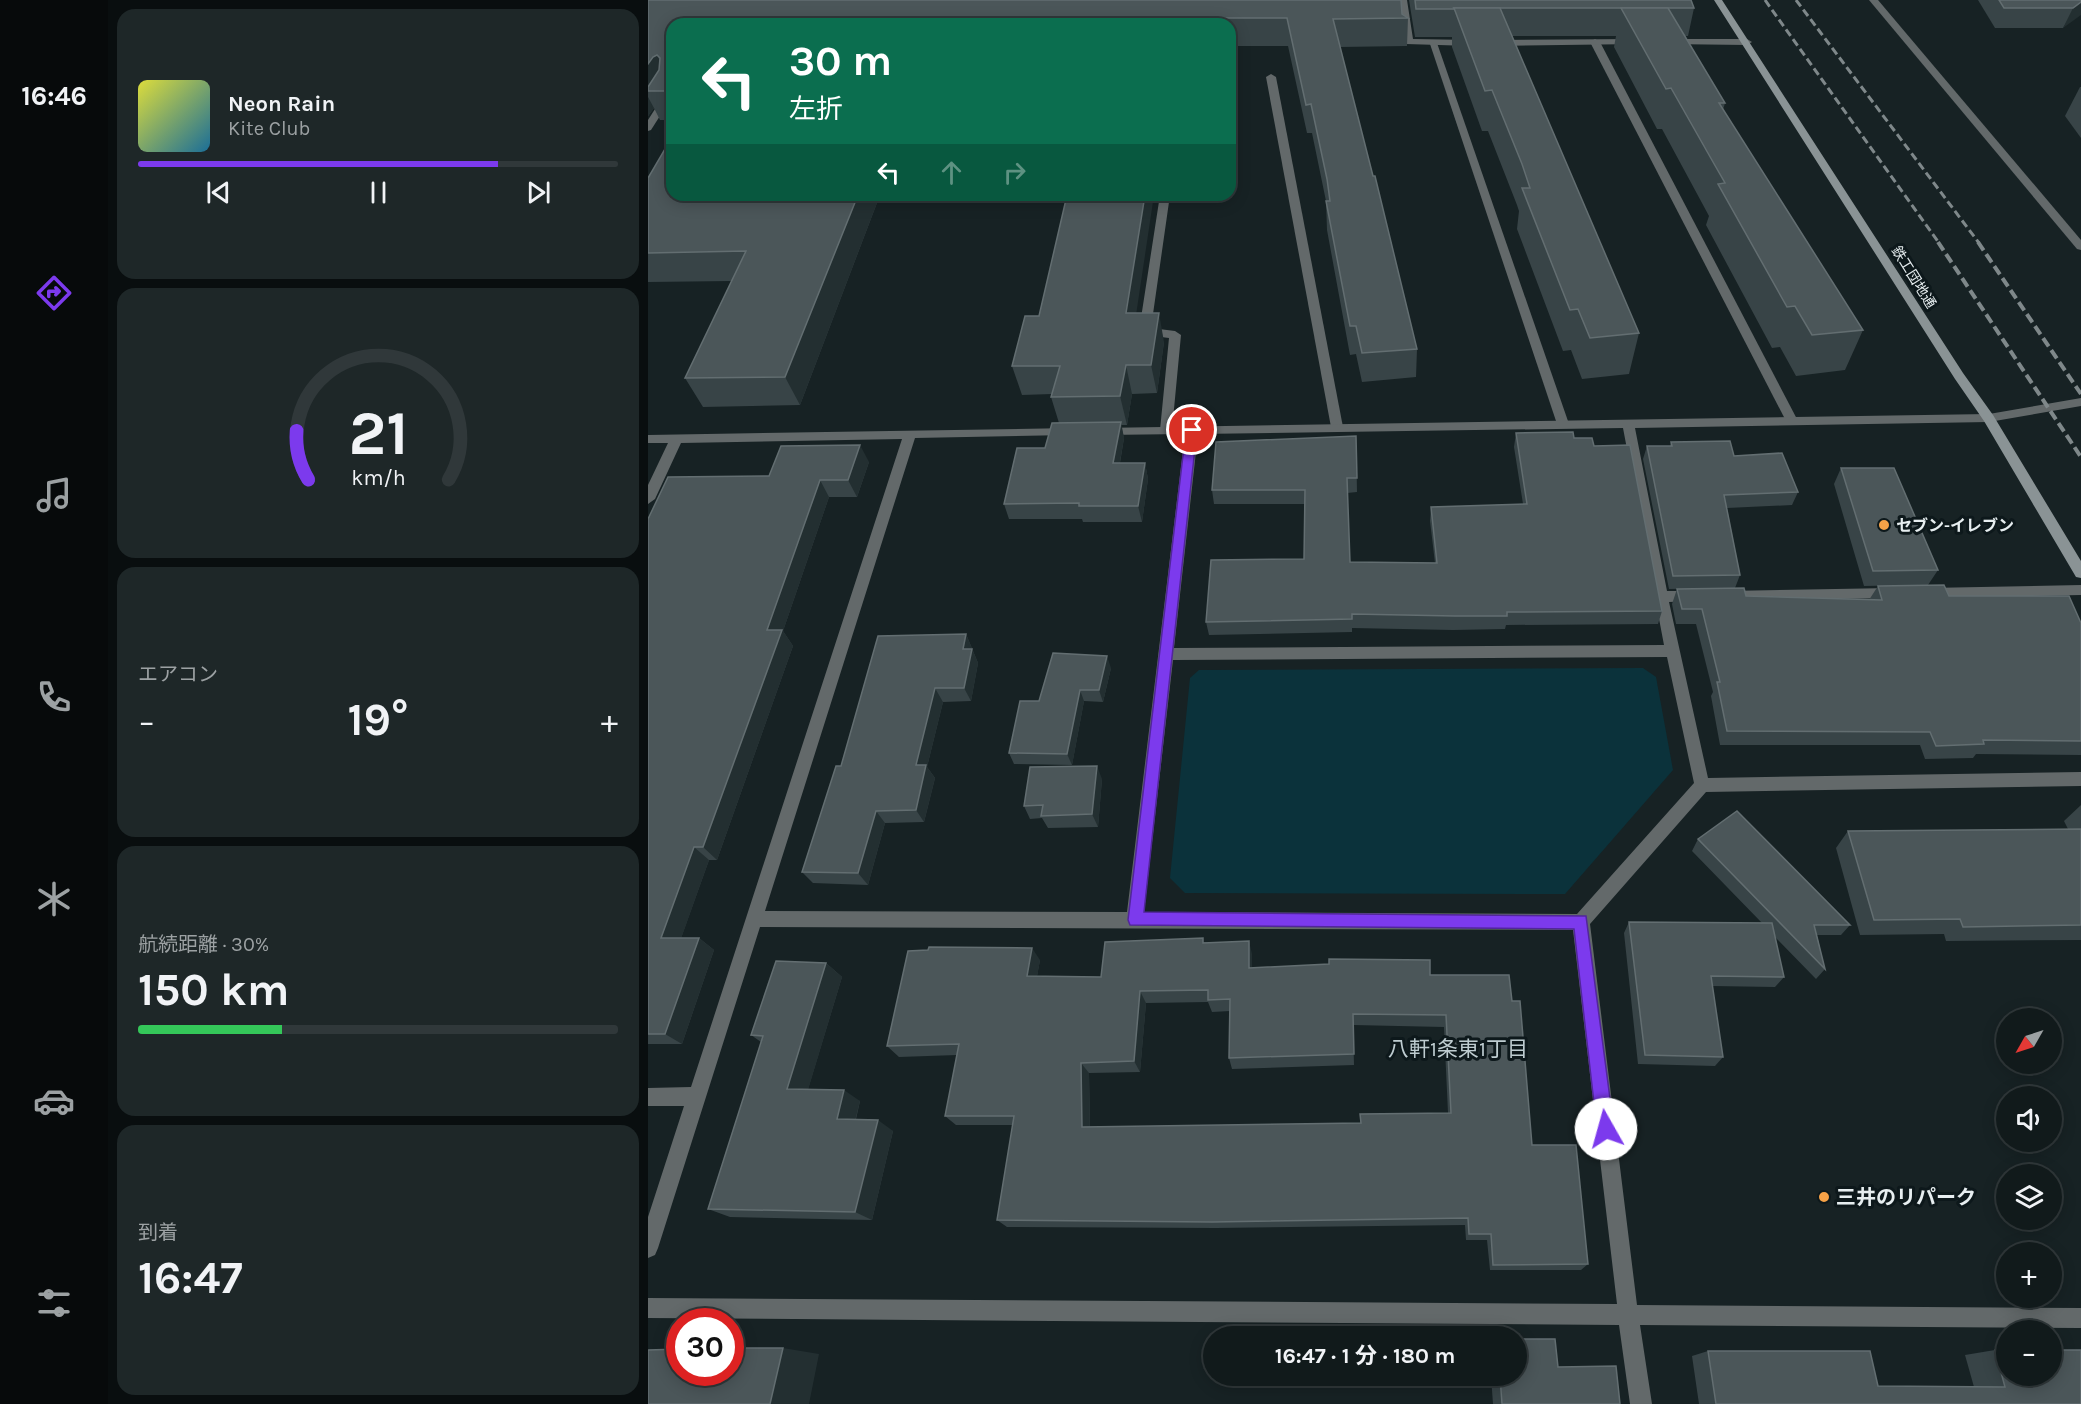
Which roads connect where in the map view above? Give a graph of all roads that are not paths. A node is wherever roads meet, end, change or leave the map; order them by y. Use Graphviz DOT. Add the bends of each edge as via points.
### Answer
graph roads {
  1 [pos="1403,0"];
  2 [pos="1718,0"];
  3 [pos="1873,0"];
  4 [pos="1595,42"];
  5 [pos="1747,42"];
  6 [pos="1432,43"];
  7 [pos="1272,77"];
  8 [pos="666,100"];
  9 [pos="648,128"];
  10 [pos="1164,201"];
  11 [pos="2081,247"];
  12 [pos="2081,402"];
  13 [pos="1989,418"];
  14 [pos="1792,421"];
  15 [pos="1628,423"];
  16 [pos="1563,424"];
  17 [pos="1337,428"];
  18 [pos="1166,430"];
  19 [pos="1192,430"];
  20 [pos="910,433"];
  21 [pos="677,438"];
  22 [pos="648,439"];
  23 [pos="648,499"];
  24 [pos="2081,573"];
  25 [pos="2081,590"];
  26 [pos="1661,597"];
  27 [pos="1674,651"];
  28 [pos="1167,654"];
  29 [pos="2081,779"];
  30 [pos="1702,785"];
  31 [pos="752,919"];
  32 [pos="1136,920"];
  33 [pos="1581,922"];
  34 [pos="695,1096"];
  35 [pos="648,1097"];
  36 [pos="648,1248"];
  37 [pos="648,1308"];
  38 [pos="1628,1313"];
  39 [pos="2081,1318"];
  40 [pos="1641,1404"];
  1 -- 6 [label="street" via="1409,42"];
  2 -- 5 [label="street, 鉄工団地通"];
  3 -- 11 [label="street"];
  4 -- 5 [label="street"];
  4 -- 6 [label="street"];
  4 -- 14 [label="street"];
  5 -- 13 [label="street, 鉄工団地通"];
  6 -- 16 [label="street"];
  7 -- 17 [label="street"];
  8 -- 9 [label="street"];
  10 -- 18 [label="street" via="1145,331 1175,335"];
  12 -- 13 [label="street"];
  13 -- 14 [label="street"];
  13 -- 24 [label="street, 鉄工団地通"];
  14 -- 15 [label="street"];
  15 -- 16 [label="street"];
  15 -- 26 [label="street"];
  16 -- 17 [label="street"];
  17 -- 19 [label="street"];
  18 -- 19 [label="street"];
  18 -- 20 [label="street"];
  19 -- 28 [label="street"];
  20 -- 21 [label="street"];
  20 -- 31 [label="street"];
  21 -- 22 [label="street"];
  21 -- 23 [label="street"];
  25 -- 26 [label="street"];
  26 -- 27 [label="street"];
  27 -- 28 [label="street"];
  27 -- 30 [label="street"];
  28 -- 32 [label="street"];
  29 -- 30 [label="street"];
  30 -- 33 [label="street"];
  31 -- 32 [label="street"];
  31 -- 34 [label="street"];
  32 -- 33 [label="street"];
  33 -- 38 [label="street"];
  34 -- 35 [label="street"];
  34 -- 36 [label="street"];
  37 -- 38 [label="street"];
  38 -- 39 [label="street"];
  38 -- 40 [label="street"];
}
